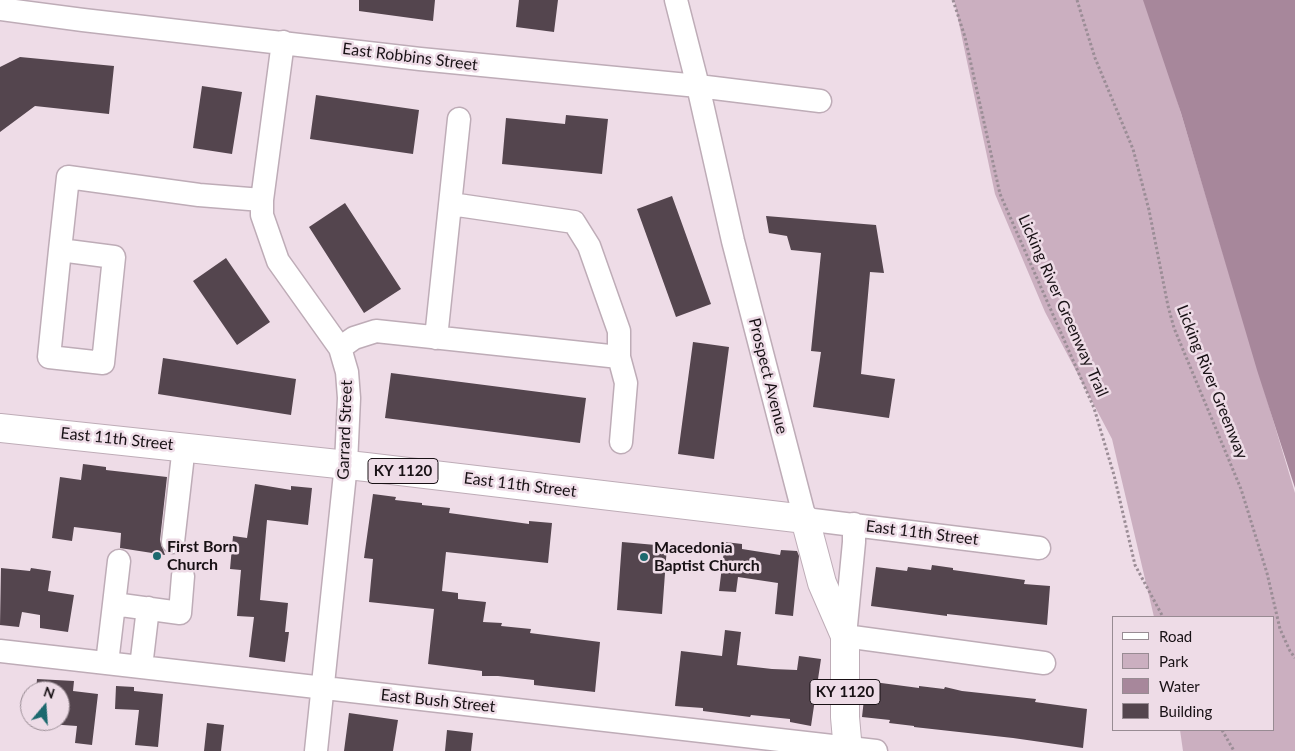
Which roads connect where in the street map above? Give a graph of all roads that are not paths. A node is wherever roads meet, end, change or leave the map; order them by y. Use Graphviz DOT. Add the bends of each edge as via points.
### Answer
graph roads {
  1 [pos="676,0"];
  2 [pos="0,9"];
  3 [pos="283,42"];
  4 [pos="698,86"];
  5 [pos="820,101"];
  6 [pos="459,119"];
  7 [pos="262,200"];
  8 [pos="451,204"];
  9 [pos="60,250"];
  10 [pos="436,338"];
  11 [pos="340,348"];
  12 [pos="619,357"];
  13 [pos="0,428"];
  14 [pos="621,442"];
  15 [pos="184,446"];
  16 [pos="346,464"];
  17 [pos="805,519"];
  18 [pos="854,524"];
  19 [pos="174,542"];
  20 [pos="1039,548"];
  21 [pos="119,562"];
  22 [pos="183,576"];
  23 [pos="114,604"];
  24 [pos="148,608"];
  25 [pos="845,636"];
  26 [pos="0,651"];
  27 [pos="1044,662"];
  28 [pos="107,663"];
  29 [pos="141,667"];
  30 [pos="322,687"];
  31 [pos="847,749"];
  32 [pos="316,751"];
  33 [pos="876,751"];
  1 -- 4 [label="street, Prospect Avenue"];
  2 -- 3 [label="street, East Robbins Street"];
  3 -- 4 [label="street, East Robbins Street"];
  3 -- 7 [label="street, Garrard Street"];
  4 -- 5 [label="street, East Robbins Street"];
  4 -- 17 [label="street, Prospect Avenue" via="733,241"];
  6 -- 8 [label="street"];
  7 -- 9 [label="street" via="68,177"];
  7 -- 11 [label="street, Garrard Street" via="262,215 278,261"];
  8 -- 10 [label="street"];
  8 -- 12 [label="street" via="574,222 589,246 618,331"];
  9 -- 9 [label="street" via="49,356 103,363 114,258"];
  10 -- 11 [label="street" via="376,331 354,338"];
  10 -- 12 [label="street"];
  11 -- 16 [label="street, Garrard Street" via="347,372 349,398"];
  12 -- 14 [label="street" via="626,383"];
  13 -- 15 [label="main road, East 11th Street / KY 1120"];
  15 -- 16 [label="main road, East 11th Street / KY 1120"];
  15 -- 19 [label="street"];
  16 -- 17 [label="main road, East 11th Street / KY 1120"];
  16 -- 30 [label="street, Garrard Street"];
  17 -- 18 [label="street, East 11th Street"];
  17 -- 25 [label="main road, Prospect Avenue / KY 1120" via="822,583"];
  18 -- 20 [label="street, East 11th Street"];
  18 -- 25 [label="street"];
  21 -- 23 [label="street"];
  22 -- 24 [label="street" via="180,613"];
  23 -- 24 [label="street"];
  23 -- 28 [label="street"];
  24 -- 29 [label="street"];
  25 -- 27 [label="street"];
  25 -- 31 [label="main road, Prospect Avenue / KY 1120"];
  26 -- 28 [label="street, East Bush Street"];
  28 -- 29 [label="street, East Bush Street"];
  29 -- 30 [label="street, East Bush Street"];
  30 -- 31 [label="street, East Bush Street"];
  30 -- 32 [label="street, Garrard Street"];
  31 -- 33 [label="street, East Bush Street"];
}
